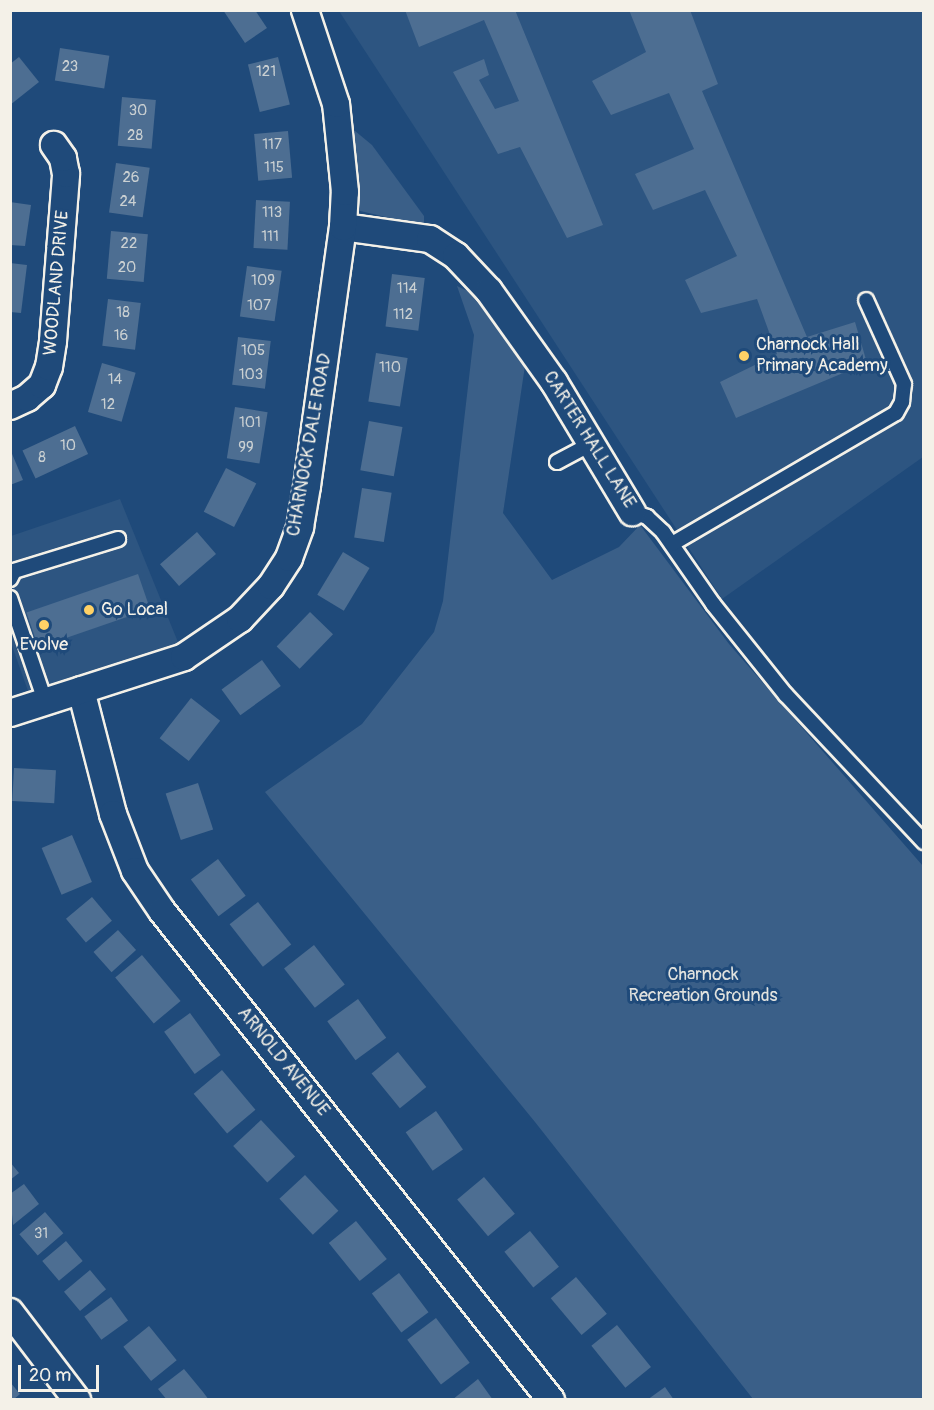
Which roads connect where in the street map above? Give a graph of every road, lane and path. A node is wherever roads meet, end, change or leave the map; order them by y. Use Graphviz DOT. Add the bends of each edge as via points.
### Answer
graph roads {
  1 [pos="305,10"];
  2 [pos="54,145"];
  3 [pos="343,227"];
  4 [pos="866,300"];
  5 [pos="10,406"];
  6 [pos="591,444"];
  7 [pos="557,462"];
  8 [pos="632,512"];
  9 [pos="118,539"];
  10 [pos="672,544"];
  11 [pos="10,579"];
  12 [pos="10,598"];
  13 [pos="81,690"];
  14 [pos="45,701"];
  15 [pos="10,712"];
  16 [pos="924,842"];
  17 [pos="10,1312"];
  18 [pos="77,1400"];
  19 [pos="551,1400"];
  1 -- 3 [label="street, CHARNOCK DALE ROAD" via="336,104 345,192"];
  2 -- 5 [label="street, WOODLAND DRIVE" via="63,158 66,174 53,341 42,385"];
  3 -- 6 [label="street, CARTER HALL LANE" via="430,239 456,256 489,291 554,382"];
  3 -- 13 [label="street, CHARNOCK DALE ROAD" via="307,486 300,527 289,558 248,611 204,646 159,667"];
  4 -- 10 [label="lane" via="904,384 896,414"];
  6 -- 7 [label="lane"];
  6 -- 8 [label="street, CARTER HALL LANE"];
  8 -- 10 [label="lane, CARTER HALL LANE" via="647,517"];
  9 -- 11 [label="lane" via="14,571"];
  10 -- 16 [label="lane, CARTER HALL LANE" via="713,604 786,695"];
  12 -- 14 [label="lane"];
  13 -- 14 [label="street, CHARNOCK DALE ROAD"];
  13 -- 19 [label="street, ARNOLD AVENUE" via="113,814 135,871 162,911"];
  14 -- 15 [label="street, CHARNOCK DALE ROAD"];
  17 -- 18 [label="street"];
}
